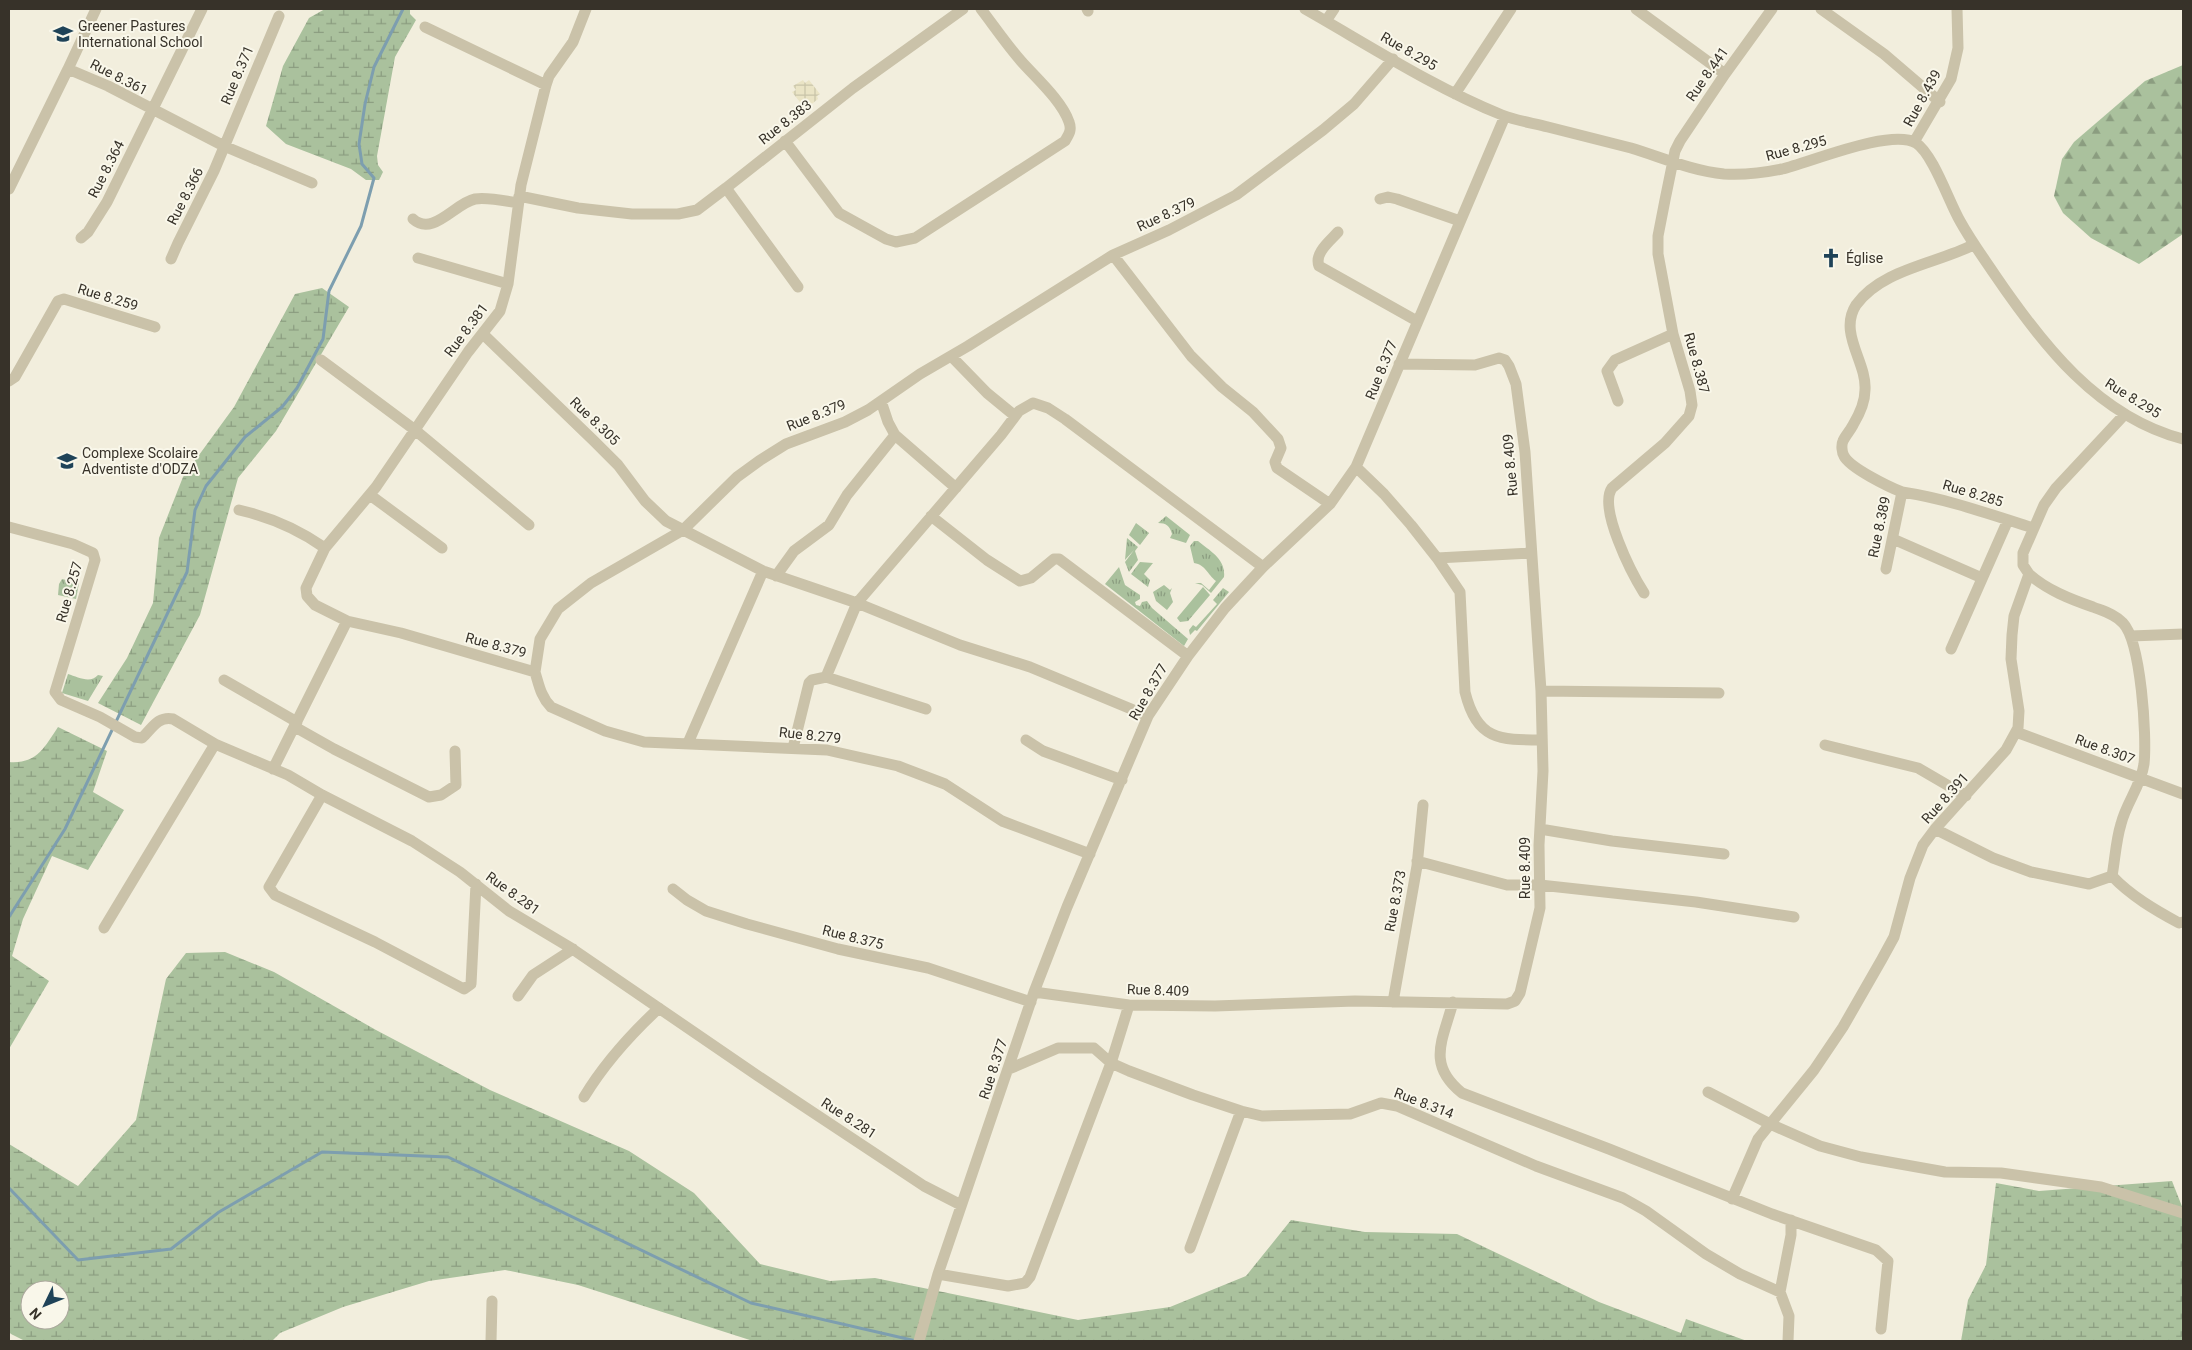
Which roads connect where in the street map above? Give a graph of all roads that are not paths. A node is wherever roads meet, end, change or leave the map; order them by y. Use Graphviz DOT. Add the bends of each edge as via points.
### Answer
graph roads {
  1 [pos="96,9"];
  2 [pos="202,9"];
  3 [pos="586,9"];
  4 [pos="963,9"];
  5 [pos="981,9"];
  6 [pos="1305,9"];
  7 [pos="1334,9"];
  8 [pos="1511,9"];
  9 [pos="1636,9"];
  10 [pos="1772,9"];
  11 [pos="1820,9"];
  12 [pos="1957,9"];
  13 [pos="279,16"];
  14 [pos="1326,21"];
  15 [pos="425,27"];
  16 [pos="1393,59"];
  17 [pos="68,69"];
  18 [pos="1725,74"];
  19 [pos="546,85"];
  20 [pos="1455,94"];
  21 [pos="1940,102"];
  22 [pos="151,110"];
  23 [pos="1505,116"];
  24 [pos="784,141"];
  25 [pos="1914,142"];
  26 [pos="224,146"];
  27 [pos="1674,161"];
  28 [pos="312,183"];
  29 [pos="726,188"];
  30 [pos="9,189"];
  31 [pos="518,199"];
  32 [pos="1380,200"];
  33 [pos="413,219"];
  34 [pos="1460,221"];
  35 [pos="1338,232"];
  36 [pos="81,238"];
  37 [pos="1973,245"];
  38 [pos="1113,255"];
  39 [pos="418,258"];
  40 [pos="171,259"];
  41 [pos="508,284"];
  42 [pos="798,287"];
  43 [pos="1417,321"];
  44 [pos="155,327"];
  45 [pos="483,334"];
  46 [pos="1673,334"];
  47 [pos="951,356"];
  48 [pos="321,360"];
  49 [pos="1399,364"];
  50 [pos="9,381"];
  51 [pos="1618,400"];
  52 [pos="881,401"];
  53 [pos="2125,414"];
  54 [pos="1015,416"];
  55 [pos="415,430"];
  56 [pos="895,435"];
  57 [pos="2183,440"];
  58 [pos="1356,467"];
  59 [pos="956,488"];
  60 [pos="1902,492"];
  61 [pos="370,495"];
  62 [pos="1330,504"];
  63 [pos="239,510"];
  64 [pos="931,516"];
  65 [pos="2008,520"];
  66 [pos="529,525"];
  67 [pos="9,527"];
  68 [pos="2034,528"];
  69 [pos="683,530"];
  70 [pos="1893,539"];
  71 [pos="325,548"];
  72 [pos="442,548"];
  73 [pos="1531,553"];
  74 [pos="1437,558"];
  75 [pos="1263,566"];
  76 [pos="1886,569"];
  77 [pos="763,571"];
  78 [pos="2029,574"];
  79 [pos="776,576"];
  80 [pos="1982,578"];
  81 [pos="1644,593"];
  82 [pos="857,604"];
  83 [pos="347,621"];
  84 [pos="2183,634"];
  85 [pos="2131,636"];
  86 [pos="1950,649"];
  87 [pos="1188,656"];
  88 [pos="535,672"];
  89 [pos="826,677"];
  90 [pos="224,680"];
  91 [pos="1541,691"];
  92 [pos="1719,693"];
  93 [pos="56,696"];
  94 [pos="926,709"];
  95 [pos="1148,716"];
  96 [pos="296,724"];
  97 [pos="2016,732"];
  98 [pos="1026,740"];
  99 [pos="1542,740"];
  100 [pos="688,743"];
  101 [pos="215,744"];
  102 [pos="1825,745"];
  103 [pos="793,748"];
  104 [pos="455,751"];
  105 [pos="273,769"];
  106 [pos="2141,778"];
  107 [pos="1122,780"];
  108 [pos="2183,794"];
  109 [pos="322,795"];
  110 [pos="1966,796"];
  111 [pos="1423,806"];
  112 [pos="1935,829"];
  113 [pos="1540,830"];
  114 [pos="1090,854"];
  115 [pos="1724,854"];
  116 [pos="1417,862"];
  117 [pos="2112,876"];
  118 [pos="476,884"];
  119 [pos="1540,885"];
  120 [pos="673,889"];
  121 [pos="1794,916"];
  122 [pos="2183,922"];
  123 [pos="104,928"];
  124 [pos="573,949"];
  125 [pos="518,996"];
  126 [pos="1032,997"];
  127 [pos="1393,1002"];
  128 [pos="1452,1002"];
  129 [pos="1130,1005"];
  130 [pos="659,1008"];
  131 [pos="1111,1063"];
  132 [pos="1009,1070"];
  133 [pos="1708,1092"];
  134 [pos="584,1097"];
  135 [pos="1241,1111"];
  136 [pos="1770,1124"];
  137 [pos="1732,1199"];
  138 [pos="961,1205"];
  139 [pos="2183,1213"];
  140 [pos="1792,1220"];
  141 [pos="1190,1248"];
  142 [pos="938,1274"];
  143 [pos="1780,1292"];
  144 [pos="492,1301"];
  145 [pos="1881,1329"];
  146 [pos="920,1338"];
  147 [pos="491,1341"];
  148 [pos="1788,1341"];
  1 -- 17 [label="street"];
  2 -- 22 [label="street, Rue 8.364"];
  3 -- 19 [label="street, Rue 8.381" via="573,42"];
  4 -- 24 [label="street, Rue 8.383"];
  5 -- 24 [label="street" via="1064,114 1070,131 1065,141 915,238 896,242 839,213"];
  6 -- 14 [label="street, Rue 8.295"];
  7 -- 14 [label="street"];
  8 -- 20 [label="street"];
  9 -- 18 [label="street"];
  10 -- 18 [label="street, Rue 8.441"];
  11 -- 21 [label="street" via="1884,54"];
  12 -- 21 [label="street, Rue 8.439" via="1956,64"];
  13 -- 26 [label="street, Rue 8.371"];
  14 -- 16 [label="street, Rue 8.295"];
  15 -- 19 [label="street"];
  16 -- 20 [label="street, Rue 8.295"];
  16 -- 38 [label="street, Rue 8.379" via="1354,104 1324,130 1236,195"];
  17 -- 22 [label="street, Rue 8.361"];
  17 -- 30 [label="street, Rue 8.361"];
  18 -- 27 [label="street, Rue 8.441" via="1680,141"];
  19 -- 31 [label="street, Rue 8.381"];
  20 -- 23 [label="street, Rue 8.295"];
  21 -- 25 [label="street, Rue 8.439"];
  22 -- 26 [label="street, Rue 8.361"];
  22 -- 36 [label="street, Rue 8.364" via="107,202"];
  23 -- 27 [label="street, Rue 8.295"];
  23 -- 34 [label="street, Rue 8.377"];
  24 -- 29 [label="street, Rue 8.383"];
  25 -- 27 [label="street, Rue 8.295" via="1901,139 1862,144 1783,169 1752,174 1722,174"];
  25 -- 37 [label="street, Rue 8.295" via="1929,159"];
  26 -- 28 [label="street, Rue 8.361"];
  26 -- 40 [label="street, Rue 8.366"];
  27 -- 46 [label="street, Rue 8.387" via="1658,236 1658,254"];
  29 -- 31 [label="street, Rue 8.383" via="697,210 678,214 632,214"];
  29 -- 42 [label="street"];
  31 -- 33 [label="street, Rue 8.383" via="477,199 426,225"];
  31 -- 41 [label="street, Rue 8.381"];
  32 -- 34 [label="street" via="1397,199"];
  34 -- 43 [label="street, Rue 8.377"];
  35 -- 43 [label="street" via="1319,254 1319,266"];
  37 -- 53 [label="street, Rue 8.295" via="2011,300 2060,361 2092,391"];
  37 -- 60 [label="street, Rue 8.389" via="1880,283 1856,306 1852,318 1851,332 1866,388 1860,409 1843,441 1844,456 1875,479"];
  38 -- 47 [label="street, Rue 8.379"];
  38 -- 62 [label="street" via="1191,356 1278,439 1281,448 1275,462 1277,468"];
  39 -- 41 [label="street"];
  41 -- 45 [label="street, Rue 8.381" via="500,311"];
  43 -- 49 [label="street, Rue 8.377"];
  44 -- 50 [label="street, Rue 8.259" via="64,299 58,300 16,376"];
  45 -- 55 [label="street, Rue 8.381"];
  45 -- 69 [label="street, Rue 8.305" via="618,465 656,512"];
  46 -- 51 [label="street" via="1611,364 1607,371"];
  46 -- 81 [label="street, Rue 8.387" via="1690,391 1690,416 1665,443 1612,488 1607,501 1620,547"];
  47 -- 52 [label="street, Rue 8.379"];
  47 -- 54 [label="street"];
  48 -- 55 [label="street"];
  49 -- 58 [label="street, Rue 8.377"];
  49 -- 73 [label="street, Rue 8.409" via="1475,365 1499,358 1505,360 1516,384 1524,444"];
  52 -- 56 [label="street"];
  52 -- 69 [label="street, Rue 8.379" via="845,422 779,448 737,477"];
  53 -- 57 [label="street, Rue 8.295"];
  53 -- 68 [label="street" via="2056,488"];
  54 -- 59 [label="street"];
  54 -- 75 [label="street" via="1033,403 1048,408"];
  55 -- 61 [label="street, Rue 8.381"];
  55 -- 66 [label="street"];
  56 -- 59 [label="street"];
  56 -- 79 [label="street" via="847,495 829,525 794,551"];
  58 -- 62 [label="street, Rue 8.377"];
  58 -- 74 [label="street" via="1384,494"];
  59 -- 64 [label="street"];
  60 -- 65 [label="street, Rue 8.285" via="1939,498"];
  60 -- 70 [label="street, Rue 8.389"];
  61 -- 71 [label="street, Rue 8.381"];
  61 -- 72 [label="street"];
  62 -- 75 [label="street, Rue 8.377"];
  63 -- 71 [label="street" via="272,519"];
  64 -- 82 [label="street"];
  64 -- 87 [label="street" via="987,560 1020,581 1026,581 1054,558 1059,559"];
  65 -- 68 [label="street, Rue 8.285"];
  65 -- 80 [label="street"];
  67 -- 93 [label="street, Rue 8.257" via="73,544 93,553 95,560"];
  68 -- 78 [label="street" via="2023,553 2023,565"];
  69 -- 77 [label="street, Rue 8.305"];
  69 -- 88 [label="street, Rue 8.379" via="590,583 558,609 540,639"];
  70 -- 76 [label="street, Rue 8.389"];
  70 -- 80 [label="street"];
  71 -- 83 [label="street, Rue 8.379" via="306,588 307,596 315,605"];
  73 -- 74 [label="street"];
  73 -- 91 [label="street, Rue 8.409"];
  74 -- 99 [label="street" via="1456,584 1462,601 1465,692 1469,708 1493,736 1506,740"];
  75 -- 87 [label="street, Rue 8.377"];
  77 -- 79 [label="street, Rue 8.305"];
  77 -- 100 [label="street"];
  78 -- 85 [label="street" via="2038,583 2110,614 2123,623"];
  78 -- 97 [label="street, Rue 8.391" via="2014,616 2012,634 2014,687 2019,711"];
  79 -- 82 [label="street, Rue 8.305"];
  80 -- 86 [label="street"];
  82 -- 89 [label="street"];
  82 -- 95 [label="street, Rue 8.305"];
  83 -- 88 [label="street, Rue 8.379" via="401,633"];
  83 -- 96 [label="street"];
  84 -- 85 [label="street"];
  85 -- 106 [label="street" via="2144,721"];
  87 -- 95 [label="street, Rue 8.377"];
  88 -- 100 [label="street, Rue 8.279" via="545,700 559,712 633,740"];
  89 -- 94 [label="street"];
  89 -- 103 [label="street" via="812,680 809,684"];
  90 -- 96 [label="street"];
  91 -- 92 [label="street"];
  91 -- 99 [label="street, Rue 8.409"];
  93 -- 101 [label="street, Rue 8.281" via="135,736 142,738 165,718 173,719"];
  95 -- 107 [label="street, Rue 8.377"];
  96 -- 104 [label="street" via="334,749 429,797 441,796 456,785"];
  96 -- 105 [label="street"];
  97 -- 106 [label="street, Rue 8.307"];
  97 -- 110 [label="street, Rue 8.391" via="2006,750"];
  98 -- 107 [label="street" via="1043,751"];
  99 -- 113 [label="street, Rue 8.409"];
  100 -- 103 [label="street, Rue 8.279"];
  101 -- 105 [label="street, Rue 8.281"];
  101 -- 123 [label="street"];
  102 -- 110 [label="street" via="1918,768"];
  103 -- 114 [label="street, Rue 8.279" via="828,750 928,776 960,792 1002,820"];
  105 -- 109 [label="street, Rue 8.281"];
  106 -- 108 [label="street, Rue 8.307"];
  106 -- 117 [label="street" via="2121,823"];
  107 -- 114 [label="street, Rue 8.377"];
  109 -- 118 [label="street, Rue 8.281" via="412,841"];
  109 -- 118 [label="street" via="269,887 274,896 375,942 464,989 471,984"];
  110 -- 112 [label="street, Rue 8.391"];
  111 -- 116 [label="street, Rue 8.373"];
  112 -- 117 [label="street" via="1993,858 2031,872 2090,884"];
  112 -- 136 [label="street, Rue 8.391" via="1916,862 1894,937 1882,960 1814,1070"];
  113 -- 115 [label="street"];
  113 -- 119 [label="street, Rue 8.409"];
  114 -- 126 [label="street, Rue 8.377"];
  116 -- 119 [label="street" via="1507,885"];
  116 -- 127 [label="street, Rue 8.373"];
  117 -- 122 [label="street" via="2152,908 2178,924"];
  118 -- 124 [label="street, Rue 8.281" via="509,911"];
  119 -- 121 [label="street"];
  119 -- 128 [label="street, Rue 8.409" via="1538,918 1520,993 1514,1001 1507,1004"];
  120 -- 126 [label="street, Rue 8.375" via="706,911 747,924"];
  124 -- 125 [label="street" via="533,975"];
  124 -- 130 [label="street, Rue 8.281"];
  126 -- 129 [label="street, Rue 8.409"];
  126 -- 132 [label="street, Rue 8.377"];
  127 -- 128 [label="street, Rue 8.409"];
  127 -- 129 [label="street, Rue 8.409"];
  128 -- 137 [label="street" via="1439,1056 1448,1082 1462,1093"];
  129 -- 131 [label="street"];
  130 -- 134 [label="street" via="622,1048"];
  130 -- 138 [label="street, Rue 8.281" via="924,1186"];
  131 -- 132 [label="street, Rue 8.314" via="1094,1048 1058,1048"];
  131 -- 135 [label="street, Rue 8.314"];
  131 -- 142 [label="street" via="1030,1277 1025,1283 1008,1286"];
  132 -- 138 [label="street, Rue 8.377"];
  133 -- 136 [label="street"];
  135 -- 141 [label="street"];
  135 -- 143 [label="street, Rue 8.314" via="1262,1116 1350,1114 1381,1103 1397,1106 1536,1166 1623,1198 1706,1254"];
  136 -- 137 [label="street, Rue 8.391" via="1758,1139"];
  136 -- 139 [label="street" via="1820,1146 1894,1164 1945,1172 2001,1173 2101,1187"];
  137 -- 140 [label="street"];
  138 -- 142 [label="street, Rue 8.377"];
  140 -- 143 [label="street"];
  140 -- 145 [label="street" via="1876,1250 1888,1261"];
  142 -- 146 [label="street, Rue 8.377"];
  143 -- 148 [label="street" via="1789,1316"];
  144 -- 147 [label="street"];
}
